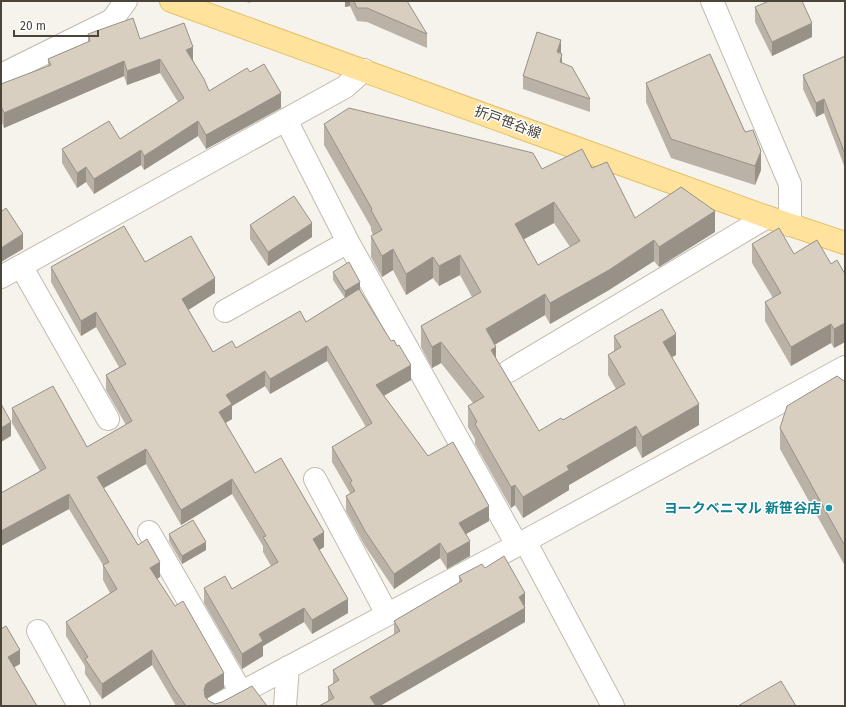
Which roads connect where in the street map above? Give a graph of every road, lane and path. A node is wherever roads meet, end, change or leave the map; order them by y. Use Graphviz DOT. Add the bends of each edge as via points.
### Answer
graph roads {
  1 [pos="126,1"];
  2 [pos="171,1"];
  3 [pos="712,1"];
  4 [pos="364,70"];
  5 [pos="5,73"];
  6 [pos="286,120"];
  7 [pos="768,217"];
  8 [pos="790,225"];
  9 [pos="348,242"];
  10 [pos="845,243"];
  11 [pos="21,266"];
  12 [pos="1,277"];
  13 [pos="225,311"];
  14 [pos="845,367"];
  15 [pos="509,371"];
  16 [pos="108,419"];
  17 [pos="315,478"];
  18 [pos="149,532"];
  19 [pos="521,543"];
  20 [pos="387,614"];
  21 [pos="38,631"];
  22 [pos="288,667"];
  23 [pos="241,692"];
  24 [pos="79,706"];
  25 [pos="216,706"];
  26 [pos="285,706"];
  27 [pos="613,706"];
  1 -- 5 [label="street" via="112,20"];
  2 -- 4 [label="main road, 折戸笹谷線"];
  3 -- 8 [label="street" via="790,184"];
  4 -- 6 [label="street" via="345,87"];
  4 -- 7 [label="main road, 折戸笹谷線"];
  6 -- 9 [label="street"];
  6 -- 11 [label="street"];
  7 -- 8 [label="main road, 折戸笹谷線"];
  7 -- 15 [label="street"];
  8 -- 10 [label="main road, 折戸笹谷線"];
  9 -- 13 [label="street"];
  9 -- 19 [label="street"];
  11 -- 12 [label="street"];
  11 -- 16 [label="street"];
  14 -- 19 [label="street"];
  17 -- 20 [label="street"];
  18 -- 23 [label="street"];
  19 -- 20 [label="street"];
  19 -- 27 [label="street"];
  20 -- 22 [label="street"];
  21 -- 24 [label="street"];
  22 -- 23 [label="street"];
  22 -- 26 [label="street"];
  23 -- 25 [label="street"];
}
